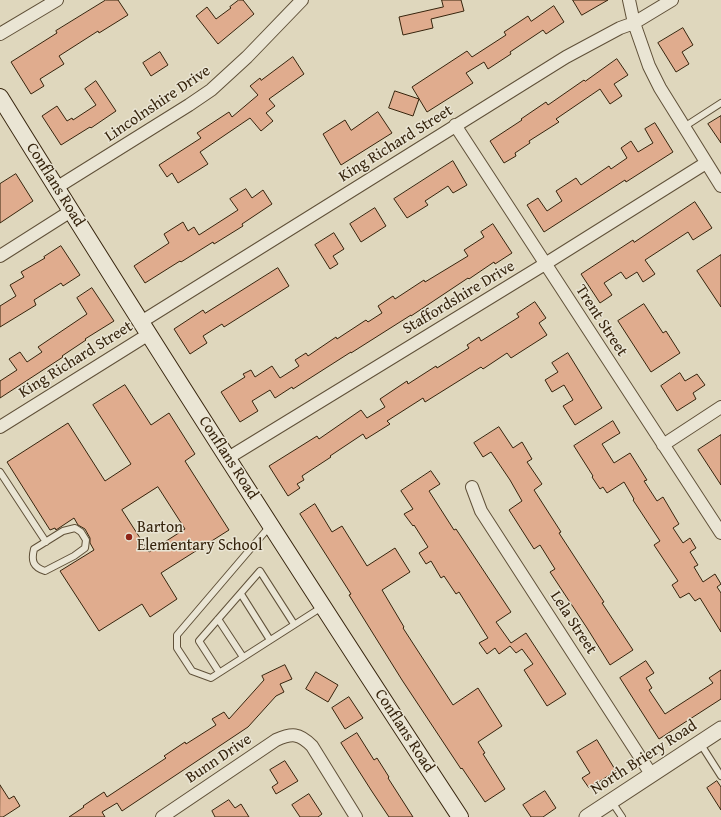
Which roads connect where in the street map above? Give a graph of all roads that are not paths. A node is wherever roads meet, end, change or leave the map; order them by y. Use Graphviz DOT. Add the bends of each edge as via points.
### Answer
graph roads {
  1 [pos="57,0"];
  2 [pos="302,0"];
  3 [pos="629,0"];
  4 [pos="672,0"];
  5 [pos="634,23"];
  6 [pos="0,34"];
  7 [pos="0,97"];
  8 [pos="721,103"];
  9 [pos="455,125"];
  10 [pos="683,128"];
  11 [pos="706,163"];
  12 [pos="721,186"];
  13 [pos="56,188"];
  14 [pos="71,211"];
  15 [pos="0,256"];
  16 [pos="545,264"];
  17 [pos="145,328"];
  18 [pos="721,407"];
  19 [pos="0,427"];
  20 [pos="663,445"];
  21 [pos="228,458"];
  22 [pos="0,472"];
  23 [pos="472,487"];
  24 [pos="271,525"];
  25 [pos="721,533"];
  26 [pos="46,542"];
  27 [pos="241,594"];
  28 [pos="322,606"];
  29 [pos="218,619"];
  30 [pos="294,624"];
  31 [pos="270,640"];
  32 [pos="242,657"];
  33 [pos="219,672"];
  34 [pos="721,729"];
  35 [pos="700,743"];
  36 [pos="651,774"];
  37 [pos="721,776"];
  38 [pos="611,800"];
  39 [pos="179,813"];
  40 [pos="162,817"];
  41 [pos="356,817"];
  42 [pos="460,817"];
  43 [pos="587,817"];
  44 [pos="622,817"];
  1 -- 6 [label="street"];
  2 -- 13 [label="street, Lincolnshire Drive" via="211,90"];
  3 -- 5 [label="street"];
  4 -- 5 [label="street, King Richard Street"];
  5 -- 9 [label="street, King Richard Street" via="566,57"];
  5 -- 10 [label="street" via="649,66"];
  7 -- 13 [label="main road, Conflans Road"];
  8 -- 10 [label="lane"];
  9 -- 16 [label="street, Trent Street"];
  9 -- 17 [label="street, King Richard Street"];
  10 -- 11 [label="street"];
  11 -- 12 [label="street"];
  11 -- 16 [label="street, Staffordshire Drive"];
  13 -- 14 [label="main road, Conflans Road"];
  14 -- 15 [label="street"];
  14 -- 17 [label="main road, Conflans Road"];
  16 -- 20 [label="street, Trent Street"];
  16 -- 21 [label="street, Staffordshire Drive"];
  17 -- 19 [label="street, King Richard Street"];
  17 -- 21 [label="main road, Conflans Road"];
  18 -- 20 [label="street"];
  20 -- 25 [label="street, Trent Street"];
  21 -- 24 [label="main road, Conflans Road"];
  22 -- 26 [label="lane"];
  23 -- 36 [label="street, Lela Street" via="481,511"];
  24 -- 28 [label="main road, Conflans Road"];
  24 -- 33 [label="lane" via="177,635 177,648 192,671 211,678"];
  26 -- 26 [label="lane" via="34,549 32,556 38,569 45,572 74,556 84,548 86,540 75,528"];
  27 -- 29 [label="lane"];
  27 -- 30 [label="lane" via="260,571"];
  27 -- 31 [label="lane"];
  28 -- 30 [label="lane"];
  28 -- 42 [label="main road, Conflans Road"];
  29 -- 32 [label="lane"];
  29 -- 33 [label="lane" via="199,641"];
  30 -- 31 [label="lane"];
  31 -- 32 [label="lane"];
  32 -- 33 [label="lane"];
  34 -- 35 [label="street, North Briery Road"];
  35 -- 36 [label="street, North Briery Road"];
  35 -- 37 [label="lane"];
  36 -- 38 [label="street, North Briery Road"];
  38 -- 43 [label="street, North Briery Road"];
  38 -- 44 [label="lane"];
  39 -- 40 [label="street, Bunn Drive"];
  39 -- 41 [label="street, Bunn Drive" via="276,740 298,735 312,746"];
}
